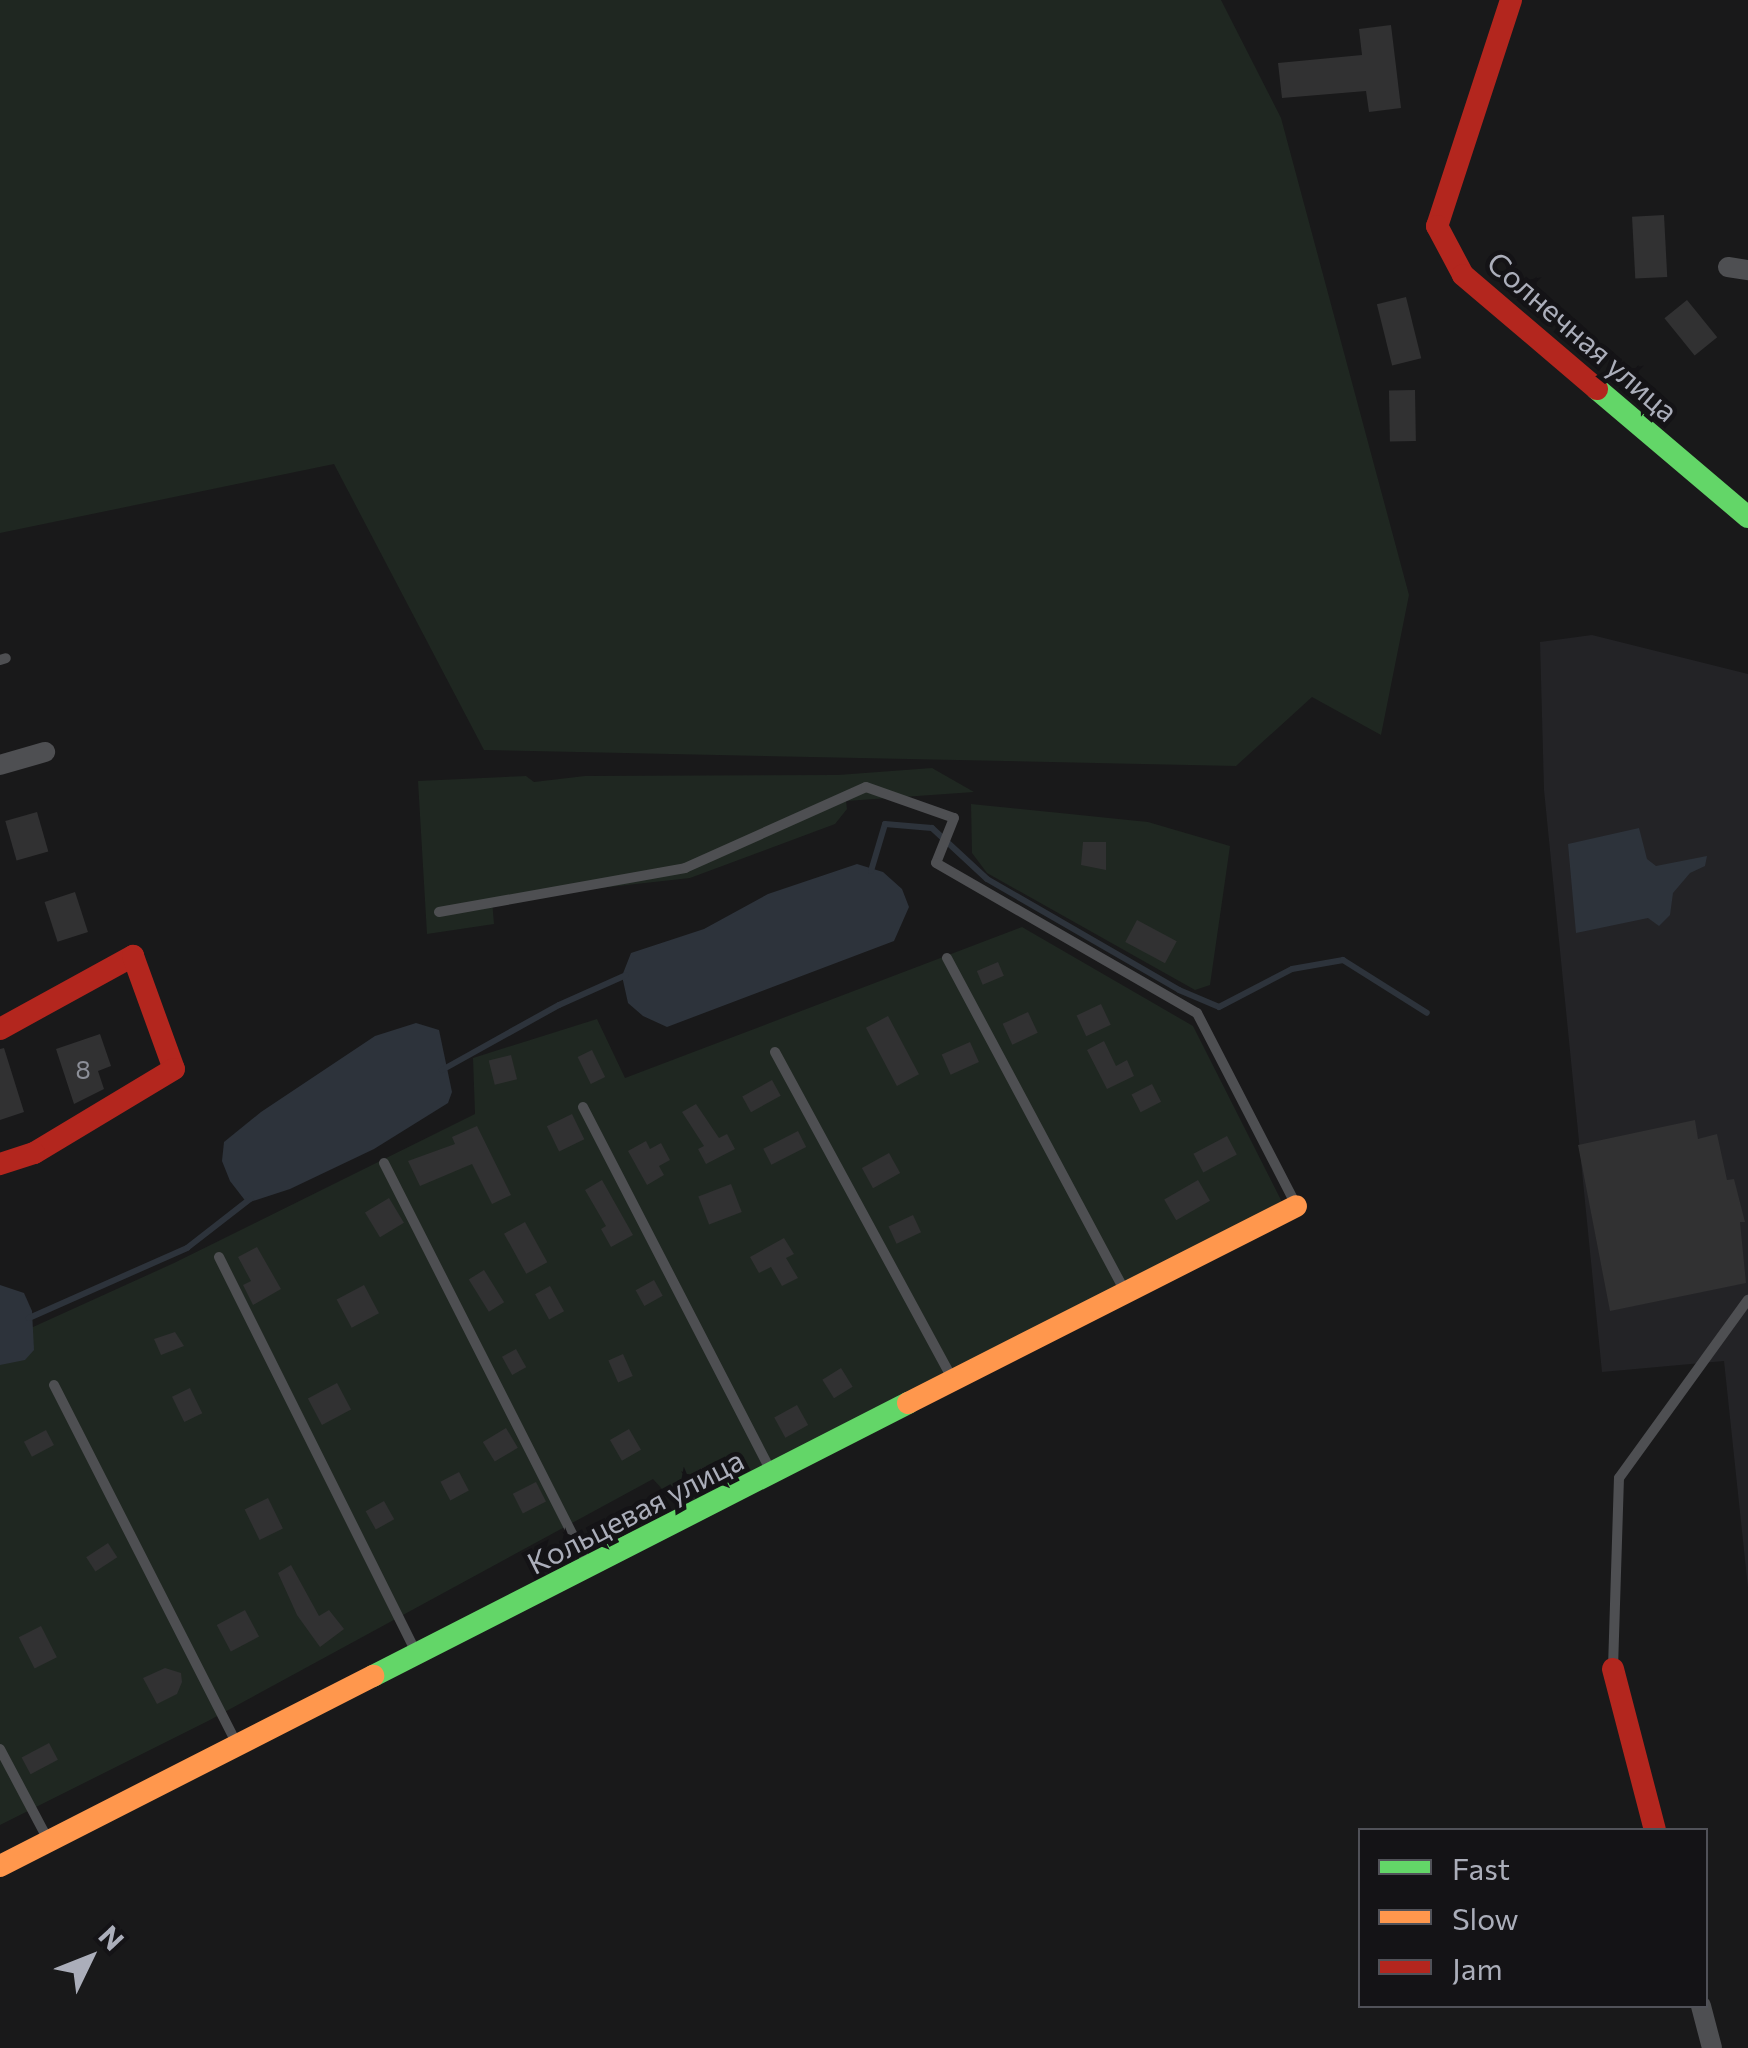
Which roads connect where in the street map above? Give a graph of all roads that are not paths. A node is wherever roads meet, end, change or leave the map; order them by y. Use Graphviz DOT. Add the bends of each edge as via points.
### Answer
graph roads {
  1 [pos="1511,0"];
  2 [pos="1748,517"];
  3 [pos="45,752"];
  4 [pos="0,766"];
  5 [pos="438,912"];
  6 [pos="947,958"];
  7 [pos="0,1029"];
  8 [pos="775,1052"];
  9 [pos="583,1107"];
  10 [pos="384,1163"];
  11 [pos="0,1164"];
  12 [pos="1296,1206"];
  13 [pos="220,1257"];
  14 [pos="1126,1294"];
  15 [pos="1748,1300"];
  16 [pos="954,1382"];
  17 [pos="54,1384"];
  18 [pos="772,1475"];
  19 [pos="590,1568"];
  20 [pos="417,1656"];
  21 [pos="1613,1668"];
  22 [pos="237,1746"];
  23 [pos="0,1749"];
  24 [pos="1655,1828"];
  25 [pos="49,1842"];
  26 [pos="0,1866"];
  27 [pos="1702,2008"];
  28 [pos="1712,2048"];
  1 -- 2 [label="street, Солнечная улица" via="1437,226 1463,275"];
  3 -- 4 [label="street"];
  5 -- 12 [label="lane" via="685,868 866,787 954,818 936,863 1197,1014"];
  6 -- 14 [label="lane"];
  7 -- 11 [label="street" via="134,956 174,1069 34,1153"];
  8 -- 16 [label="lane"];
  9 -- 18 [label="lane"];
  10 -- 19 [label="lane"];
  12 -- 14 [label="street, Кольцевая улица"];
  13 -- 20 [label="lane"];
  14 -- 16 [label="street, Кольцевая улица"];
  15 -- 21 [label="lane" via="1618,1478"];
  16 -- 18 [label="street, Кольцевая улица"];
  17 -- 22 [label="lane"];
  18 -- 19 [label="street, Кольцевая улица"];
  19 -- 20 [label="street, Кольцевая улица"];
  20 -- 22 [label="street, Кольцевая улица"];
  21 -- 24 [label="street"];
  22 -- 25 [label="street, Кольцевая улица"];
  23 -- 25 [label="lane"];
  25 -- 26 [label="street, Кольцевая улица"];
  27 -- 28 [label="street"];
}
